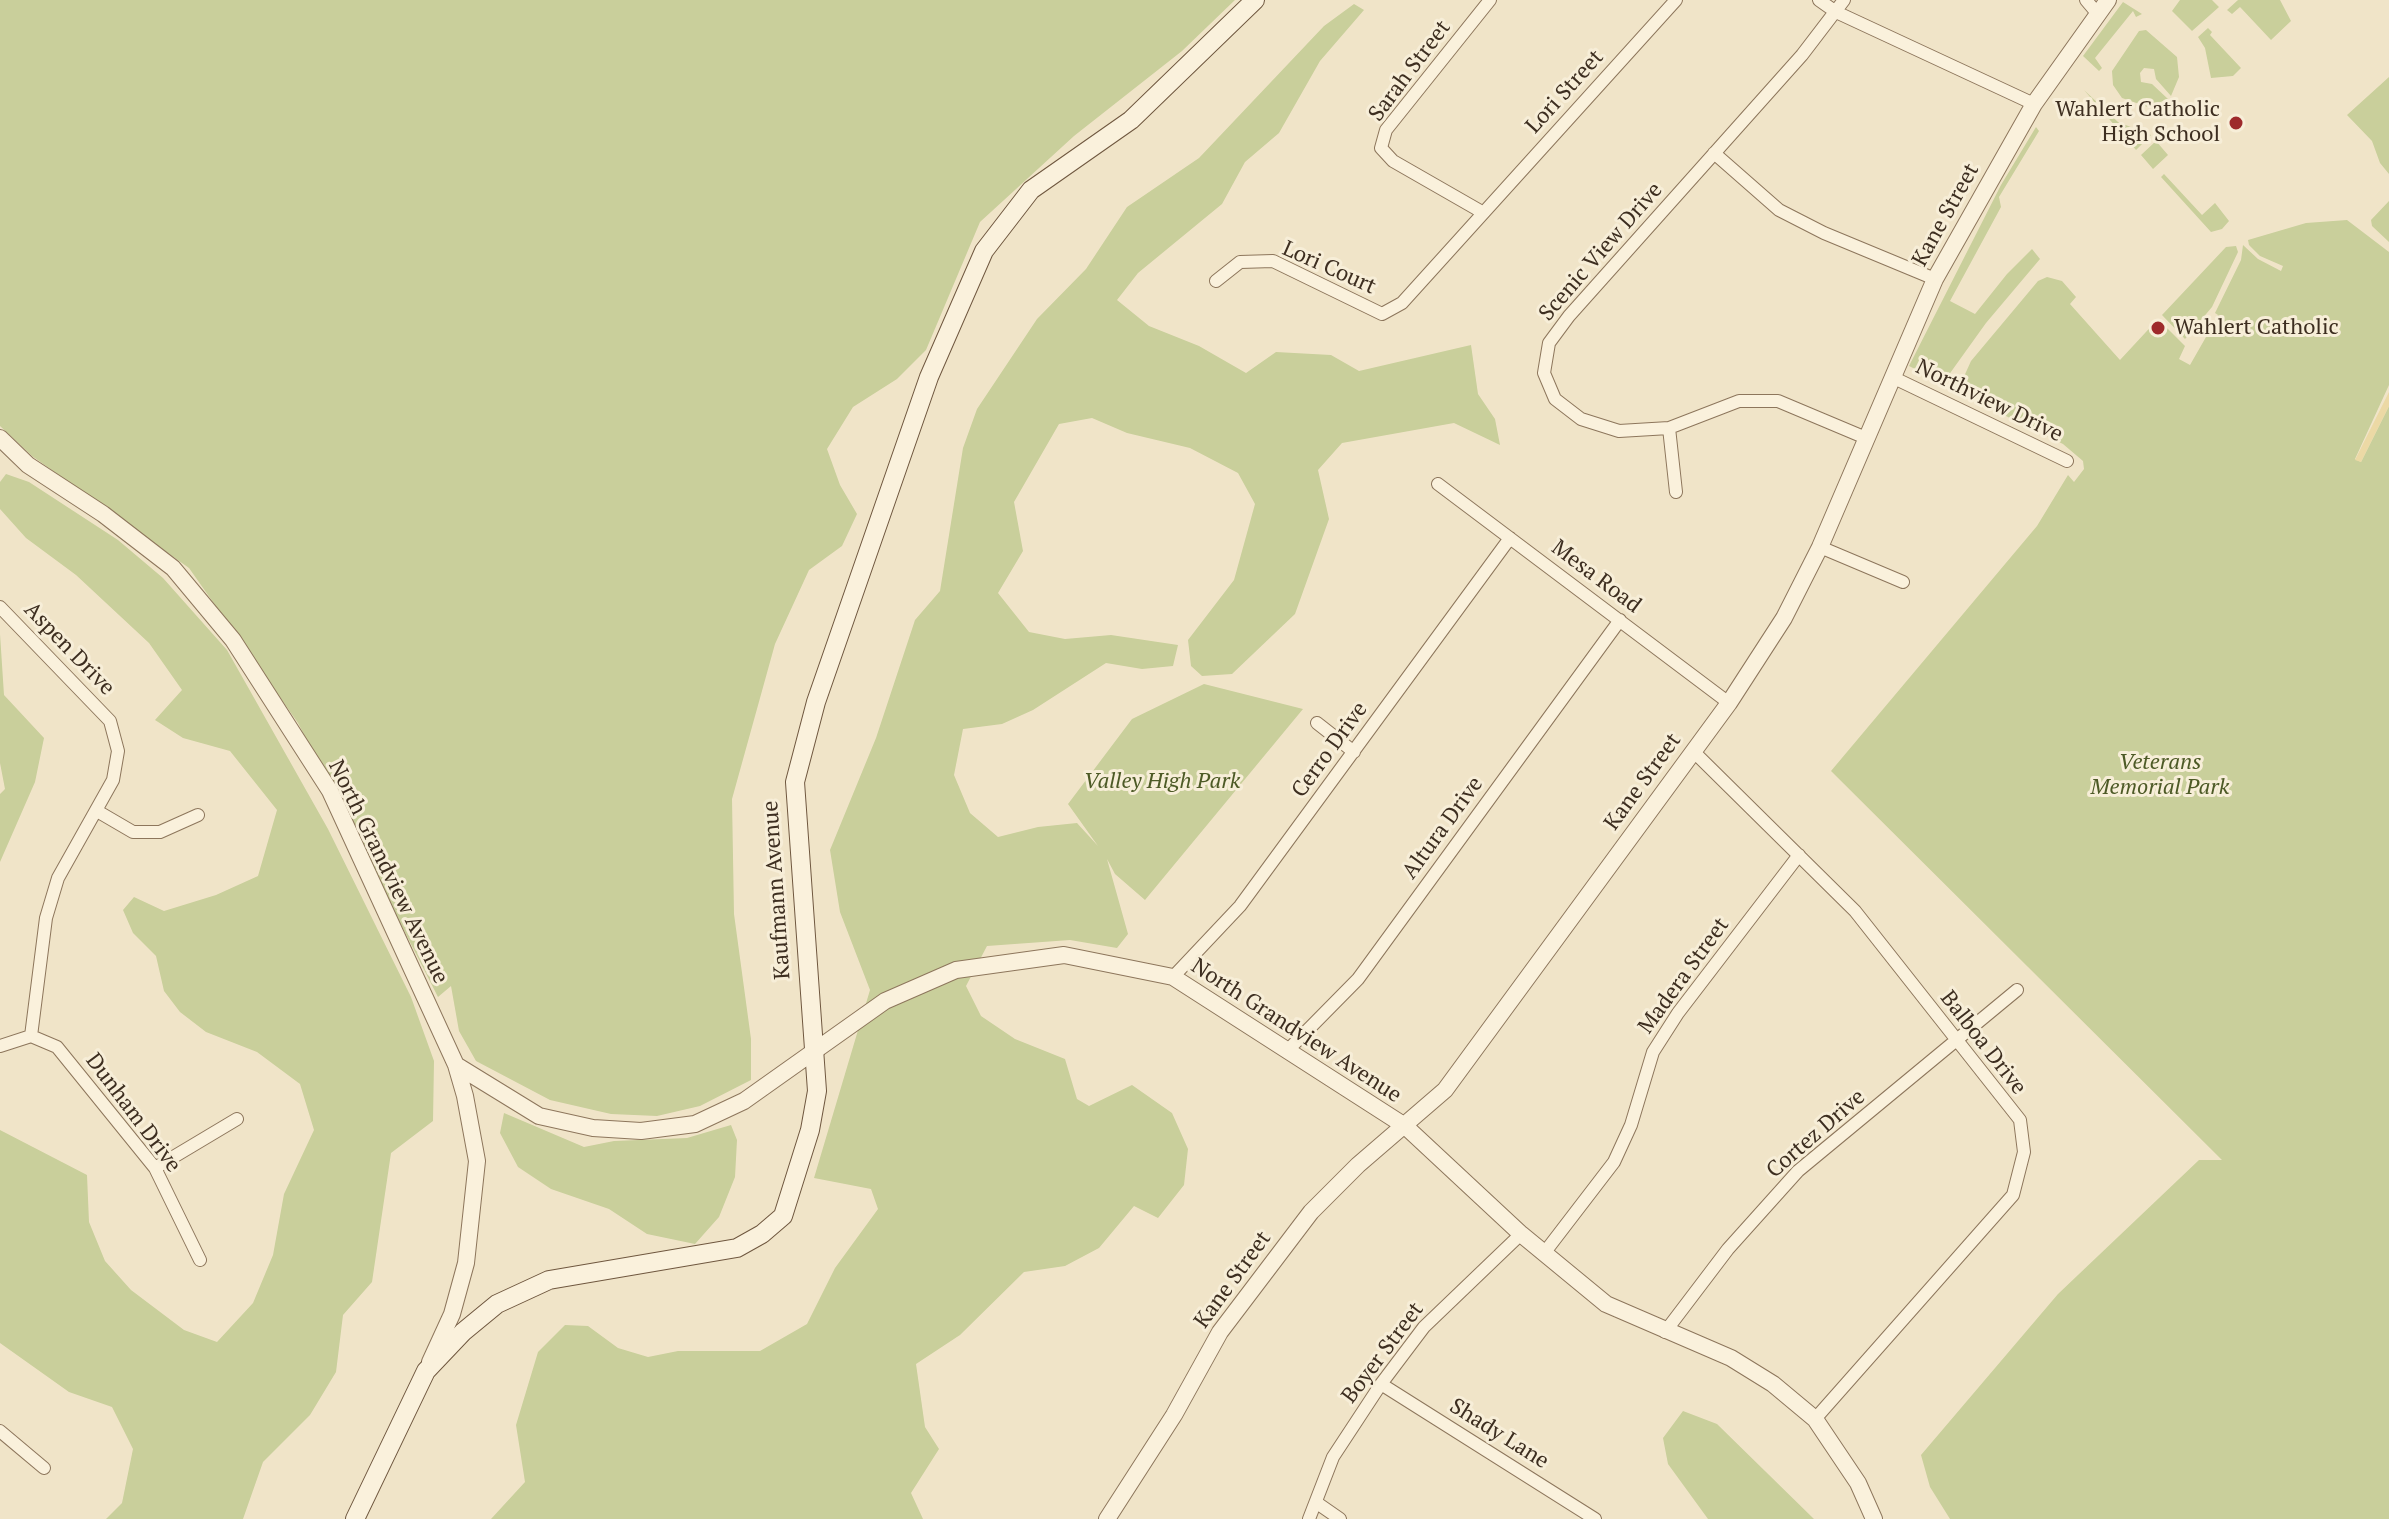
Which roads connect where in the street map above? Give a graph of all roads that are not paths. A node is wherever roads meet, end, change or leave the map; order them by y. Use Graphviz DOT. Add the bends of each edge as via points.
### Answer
graph roads {
  1 [pos="1255,0"];
  2 [pos="1490,0"];
  3 [pos="1676,0"];
  4 [pos="1819,0"];
  5 [pos="2097,4"];
  6 [pos="1840,6"];
  7 [pos="2034,104"];
  8 [pos="1714,153"];
  9 [pos="1482,212"];
  10 [pos="1935,279"];
  11 [pos="1216,281"];
  12 [pos="1892,377"];
  13 [pos="1669,428"];
  14 [pos="1866,438"];
  15 [pos="2,444"];
  16 [pos="2067,461"];
  17 [pos="1438,484"];
  18 [pos="1676,492"];
  19 [pos="1510,538"];
  20 [pos="1820,547"];
  21 [pos="1903,582"];
  22 [pos="0,607"];
  23 [pos="1620,620"];
  24 [pos="1729,703"];
  25 [pos="1317,723"];
  26 [pos="1693,751"];
  27 [pos="1354,752"];
  28 [pos="97,811"];
  29 [pos="198,815"];
  30 [pos="1799,855"];
  31 [pos="1173,977"];
  32 [pos="2017,990"];
  33 [pos="31,1036"];
  34 [pos="1957,1042"];
  35 [pos="0,1046"];
  36 [pos="1288,1050"];
  37 [pos="813,1054"];
  38 [pos="456,1065"];
  39 [pos="237,1119"];
  40 [pos="1405,1126"];
  41 [pos="155,1168"];
  42 [pos="1521,1234"];
  43 [pos="1545,1252"];
  44 [pos="200,1260"];
  45 [pos="1665,1332"];
  46 [pos="426,1371"];
  47 [pos="1381,1384"];
  48 [pos="1815,1419"];
  49 [pos="0,1431"];
  50 [pos="44,1468"];
  51 [pos="1317,1503"];
  52 [pos="355,1519"];
  53 [pos="1107,1519"];
  54 [pos="1309,1519"];
  55 [pos="1340,1519"];
  56 [pos="1595,1519"];
  57 [pos="1874,1519"];
  1 -- 37 [label="main road, Kaufmann Avenue" via="1131,120 1031,190 984,251 929,377 816,702 795,782"];
  2 -- 9 [label="street, Sarah Street" via="1386,130 1381,148 1393,161"];
  3 -- 9 [label="street, Lori Street"];
  4 -- 6 [label="street"];
  5 -- 7 [label="street, Kane Street"];
  6 -- 7 [label="street"];
  6 -- 8 [label="street, Scenic View Drive"];
  7 -- 10 [label="street, Kane Street"];
  8 -- 10 [label="street" via="1779,210"];
  8 -- 13 [label="street, Scenic View Drive" via="1569,316 1549,343 1544,373 1555,399 1581,419 1619,431"];
  9 -- 11 [label="street, Lori Court" via="1402,303 1382,314 1273,261 1240,262"];
  10 -- 12 [label="street, Kane Street"];
  12 -- 14 [label="street, Kane Street"];
  12 -- 16 [label="street, Northview Drive"];
  13 -- 14 [label="street, Scenic View Drive" via="1739,401 1778,401"];
  13 -- 18 [label="street"];
  14 -- 20 [label="street, Kane Street"];
  15 -- 38 [label="street, North Grandview Avenue" via="173,568 233,640 330,791"];
  17 -- 19 [label="street, Mesa Road"];
  19 -- 23 [label="street, Mesa Road"];
  19 -- 27 [label="street, Cerro Drive"];
  20 -- 21 [label="street"];
  20 -- 24 [label="street, Kane Street" via="1784,618"];
  22 -- 28 [label="street, Aspen Drive" via="110,721 118,751 113,780"];
  23 -- 24 [label="street, Mesa Road"];
  23 -- 36 [label="street, Altura Drive" via="1358,979"];
  24 -- 26 [label="street, Kane Street"];
  25 -- 27 [label="street"];
  26 -- 30 [label="street, Balboa Drive"];
  26 -- 40 [label="street, Kane Street" via="1445,1090"];
  27 -- 31 [label="street, Cerro Drive" via="1240,906"];
  28 -- 29 [label="street" via="133,832 160,832"];
  28 -- 33 [label="street, Aspen Drive" via="58,878 46,918"];
  30 -- 34 [label="street, Balboa Drive" via="1855,911"];
  30 -- 43 [label="street, Madera Street" via="1653,1052 1614,1162"];
  31 -- 36 [label="street, North Grandview Avenue"];
  31 -- 37 [label="street, North Grandview Avenue" via="1064,955 956,970 885,1001"];
  32 -- 34 [label="street, Cortez Drive"];
  33 -- 35 [label="street"];
  33 -- 41 [label="street, Dunham Drive" via="57,1047"];
  34 -- 45 [label="street, Cortez Drive" via="1798,1171 1728,1249"];
  34 -- 48 [label="street, Balboa Drive" via="2020,1120 2024,1152 2013,1195"];
  36 -- 40 [label="street, North Grandview Avenue"];
  37 -- 38 [label="street, North Grandview Avenue" via="744,1101 695,1124 641,1131 593,1128 539,1116"];
  37 -- 46 [label="main road, Kaufmann Avenue" via="817,1091 794,1189 783,1216 762,1234 737,1248 549,1280 497,1304"];
  38 -- 46 [label="street, North Grandview Avenue" via="477,1161 472,1213 452,1314"];
  39 -- 41 [label="street"];
  40 -- 42 [label="street, North Grandview Avenue"];
  40 -- 53 [label="street, Kane Street" via="1311,1212 1220,1332"];
  41 -- 44 [label="street, Dunham Drive"];
  42 -- 43 [label="street, North Grandview Avenue"];
  42 -- 47 [label="street, Boyer Street" via="1424,1327"];
  43 -- 45 [label="street, North Grandview Avenue" via="1606,1304"];
  45 -- 48 [label="street, North Grandview Avenue" via="1731,1358"];
  46 -- 52 [label="main road, Kaufmann Avenue"];
  47 -- 51 [label="street, Boyer Street" via="1333,1457"];
  47 -- 56 [label="street, Shady Lane"];
  48 -- 57 [label="street, North Grandview Avenue" via="1858,1483"];
  49 -- 50 [label="street"];
  51 -- 54 [label="street, Boyer Street"];
  51 -- 55 [label="street"];
}
